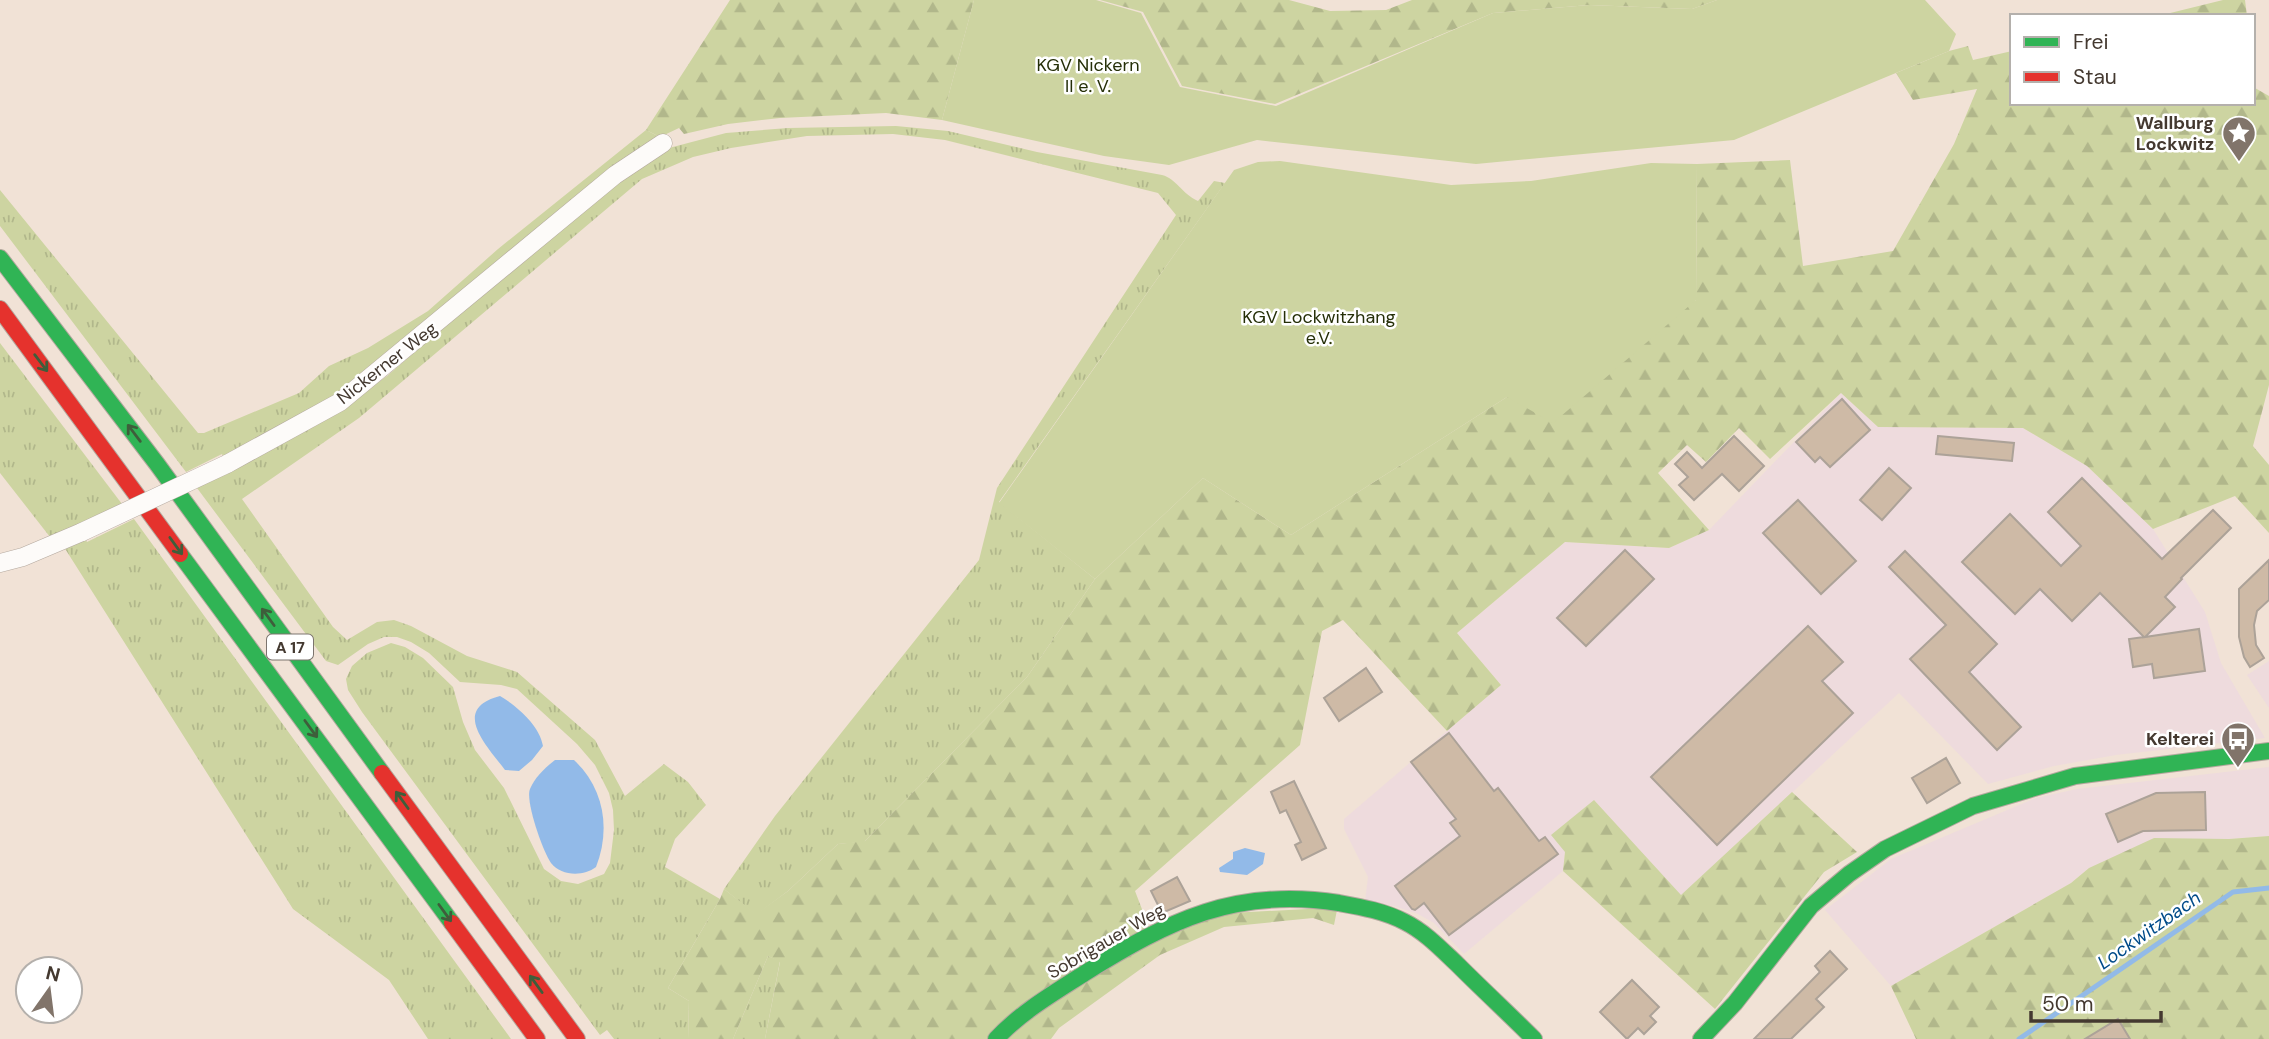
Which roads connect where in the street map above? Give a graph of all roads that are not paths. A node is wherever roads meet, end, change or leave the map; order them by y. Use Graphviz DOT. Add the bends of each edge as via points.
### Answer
graph roads {
  1 [pos="663,143"];
  2 [pos="0,258"];
  3 [pos="0,309"];
  4 [pos="0,563"];
  5 [pos="2269,751"];
  6 [pos="537,1039"];
  7 [pos="577,1039"];
  8 [pos="996,1039"];
  9 [pos="1534,1039"];
  10 [pos="1700,1039"];
  1 -- 4 [label="street, Nickerner Weg, bridge" via="615,175 340,402 227,464 23,558"];
  7 -- 2 [label="main road, A 17, one-way" via="157,464"];
  3 -- 6 [label="main road, A 17, one-way"];
  5 -- 10 [label="main road" via="2075,776 1973,806 1898,843 1849,874 1811,906 1735,1003"];
  8 -- 9 [label="main road, Sobrigauer Weg" via="1012,1021 1128,947 1182,919 1242,902 1308,898 1379,912 1407,923 1428,937"];
}
